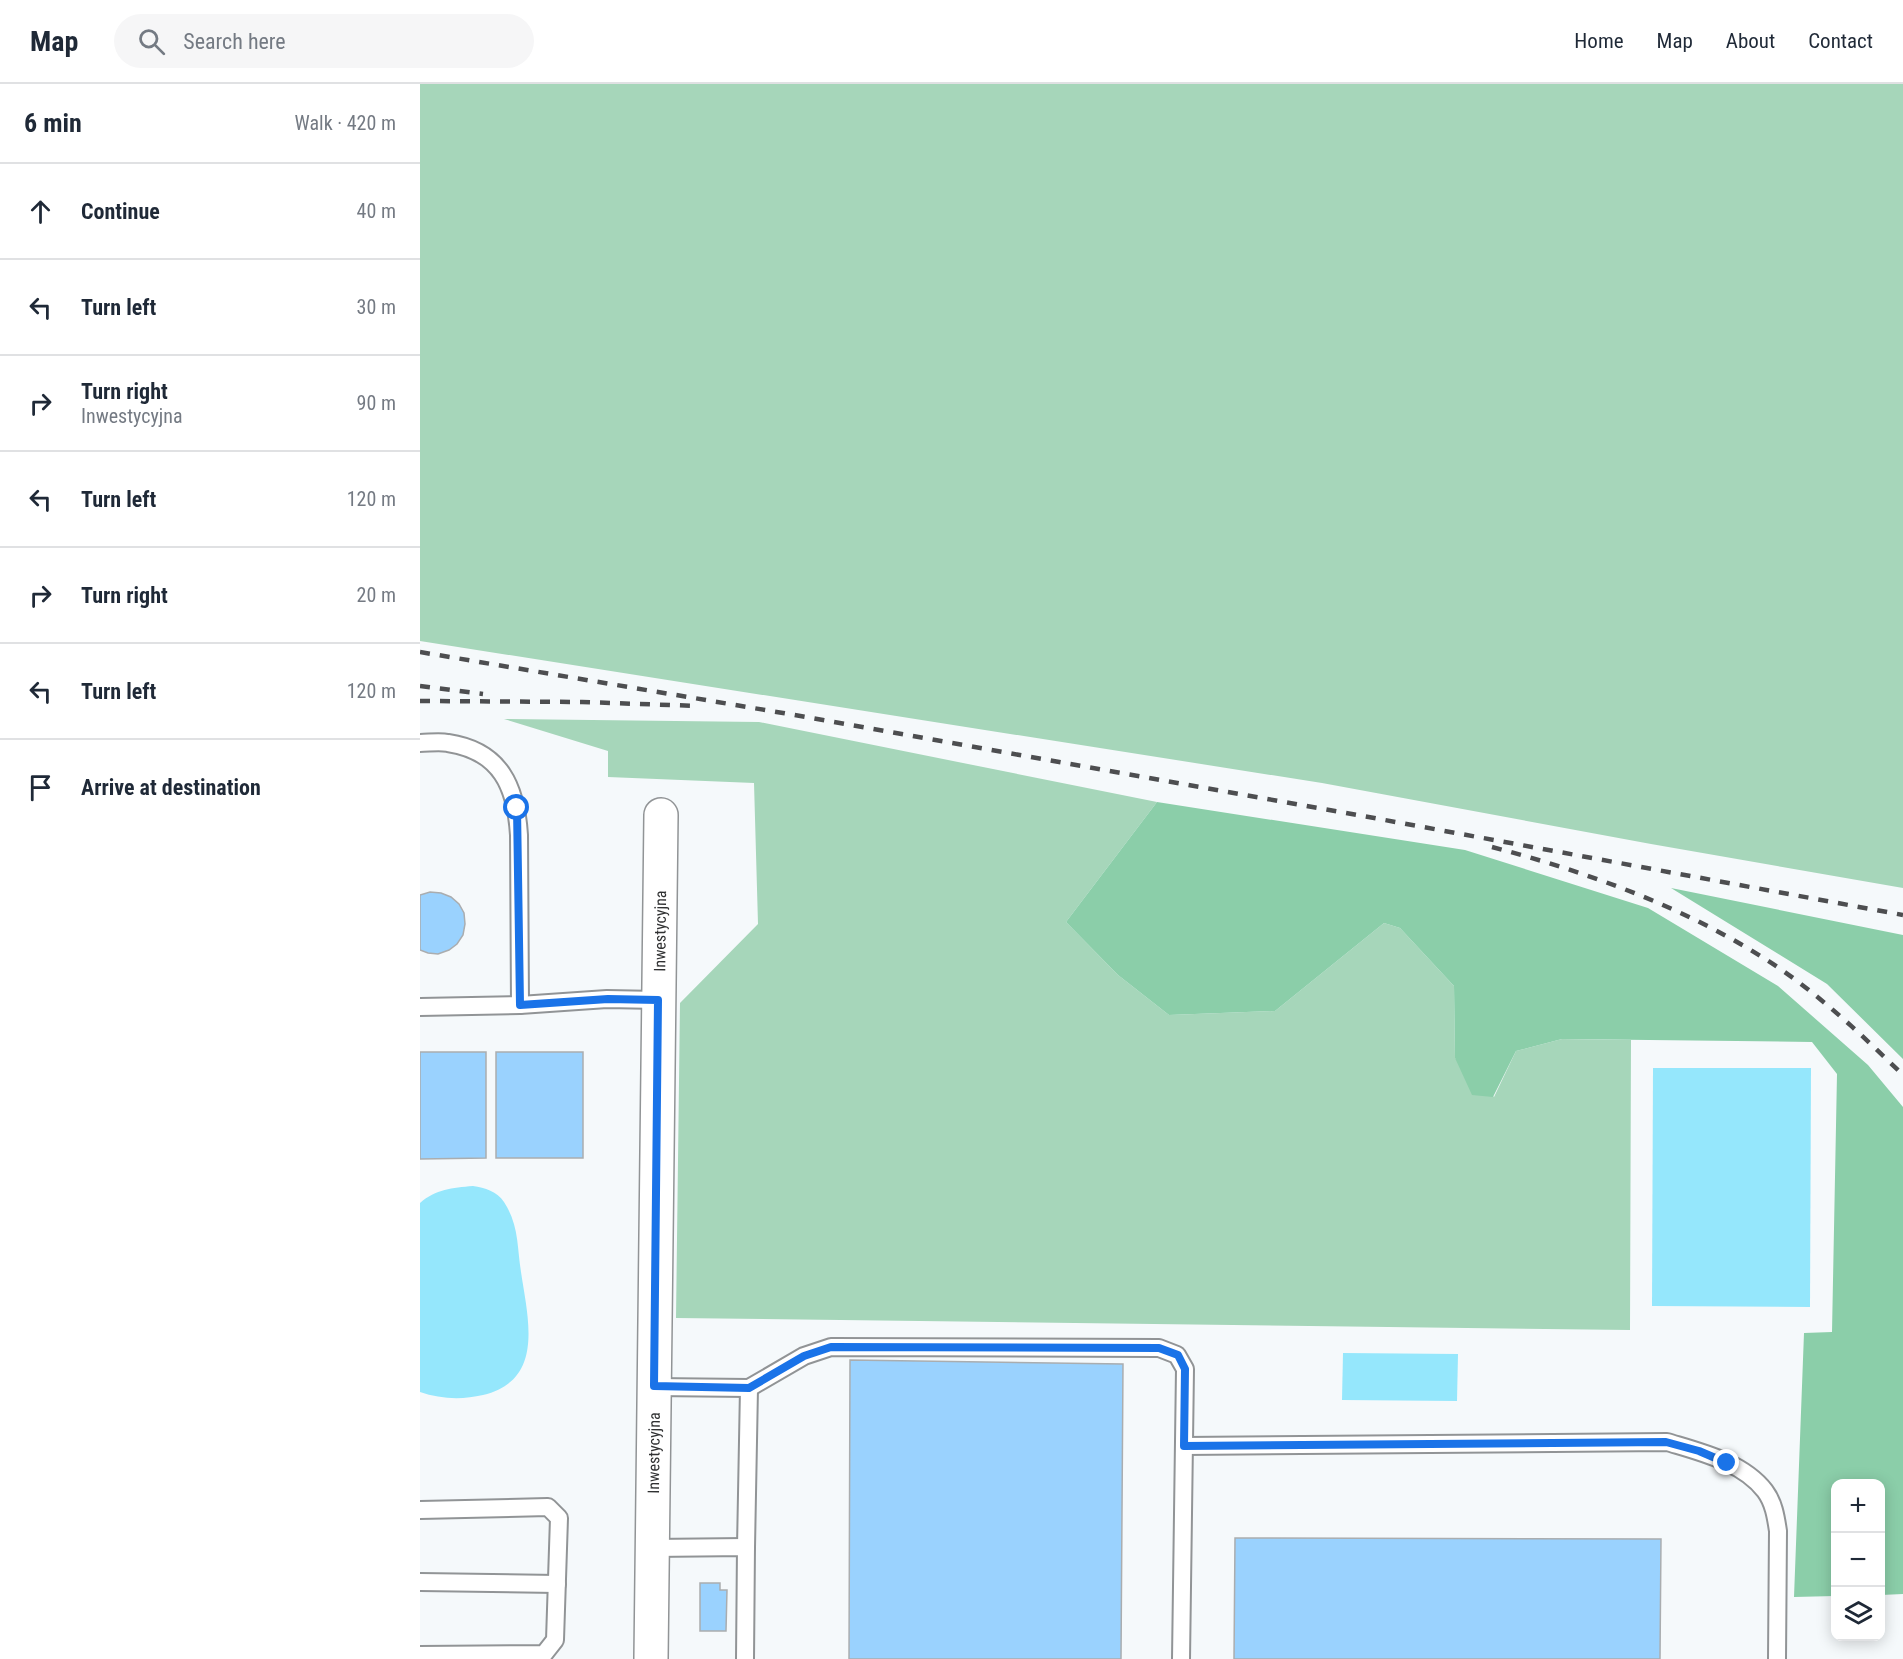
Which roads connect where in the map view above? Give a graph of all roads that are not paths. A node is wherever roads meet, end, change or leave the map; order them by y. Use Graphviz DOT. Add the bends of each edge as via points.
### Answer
graph roads {
  1 [pos="420,743"];
  2 [pos="661,815"];
  3 [pos="658,1000"];
  4 [pos="520,1005"];
  5 [pos="420,1007"];
  6 [pos="654,1386"];
  7 [pos="749,1388"];
  8 [pos="1184,1446"];
  9 [pos="420,1510"];
  10 [pos="746,1547"];
  11 [pos="652,1548"];
  12 [pos="420,1582"];
  13 [pos="557,1584"];
  14 [pos="420,1655"];
  15 [pos="651,1659"];
  16 [pos="745,1659"];
  17 [pos="1181,1659"];
  18 [pos="1777,1659"];
  1 -- 4 [label="lane" via="447,742 472,749 493,763 508,782 517,808 519,835"];
  2 -- 3 [label="street, Inwestycyjna"];
  3 -- 4 [label="lane"];
  3 -- 6 [label="street, Inwestycyjna"];
  4 -- 5 [label="lane"];
  6 -- 7 [label="lane"];
  6 -- 11 [label="street, Inwestycyjna"];
  7 -- 8 [label="lane" via="804,1356 831,1347 1159,1348 1178,1355 1185,1369"];
  7 -- 10 [label="lane"];
  8 -- 17 [label="lane"];
  8 -- 18 [label="lane" via="1666,1442 1699,1451 1749,1476 1766,1492 1775,1512"];
  9 -- 13 [label="lane" via="548,1507 559,1518"];
  10 -- 11 [label="lane"];
  10 -- 16 [label="lane"];
  11 -- 15 [label="street, Inwestycyjna"];
  12 -- 13 [label="lane"];
  13 -- 14 [label="lane" via="555,1640 544,1654"];
}
